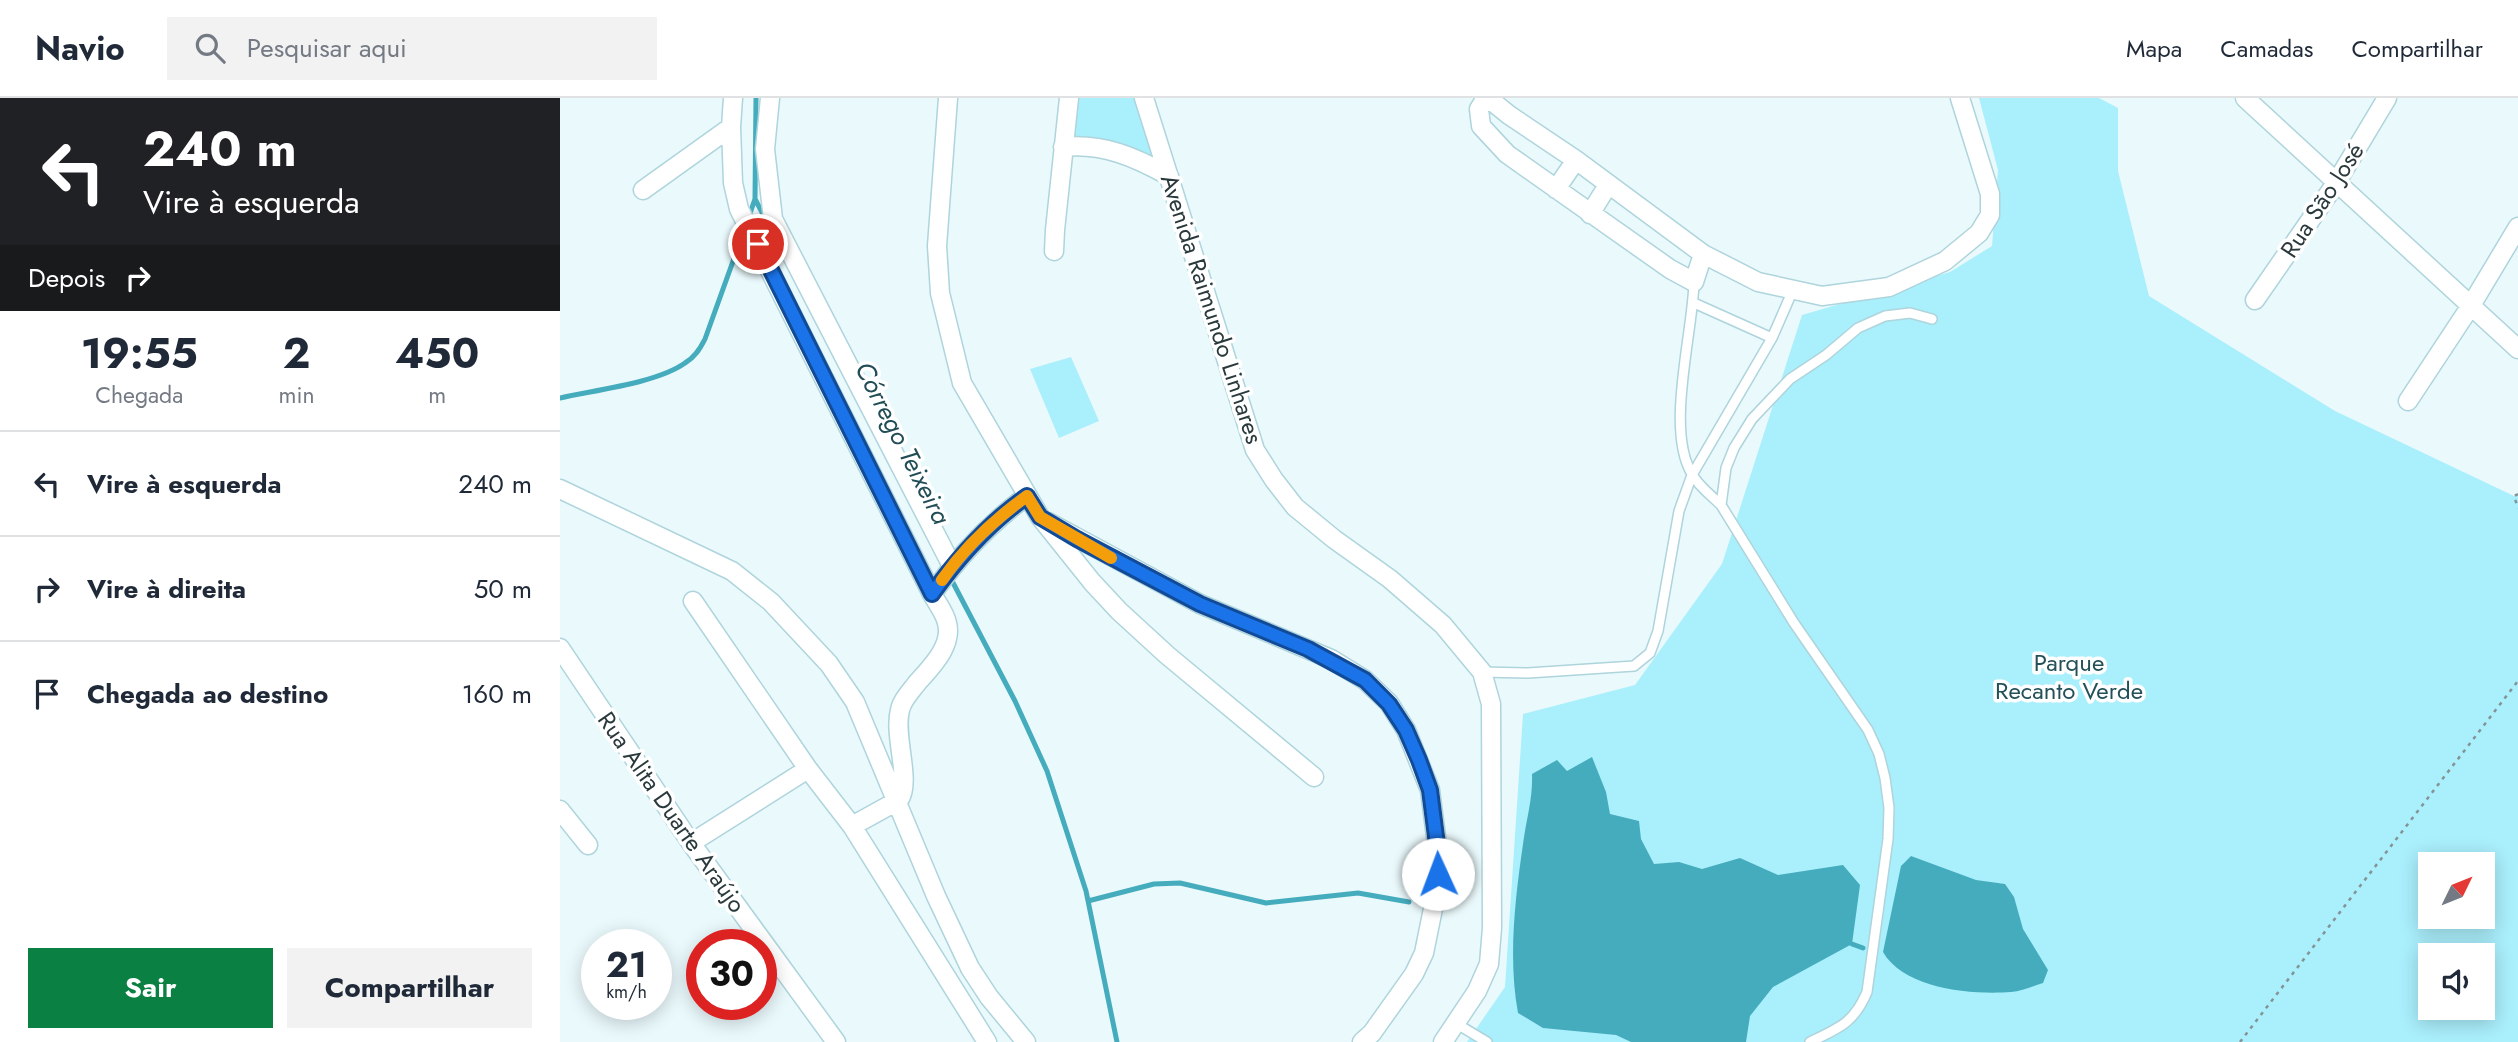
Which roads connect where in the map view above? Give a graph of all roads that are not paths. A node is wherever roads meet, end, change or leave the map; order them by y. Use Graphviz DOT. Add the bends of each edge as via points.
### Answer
graph roads {
  1 [pos="733,98"];
  2 [pos="770,98"];
  3 [pos="948,98"];
  4 [pos="1069,98"];
  5 [pos="1144,98"];
  6 [pos="1487,98"];
  7 [pos="1960,98"];
  8 [pos="2245,98"];
  9 [pos="2386,98"];
  10 [pos="731,127"];
  11 [pos="1063,147"];
  12 [pos="1576,160"];
  13 [pos="1170,176"];
  14 [pos="2336,183"];
  15 [pos="1608,185"];
  16 [pos="643,190"];
  17 [pos="1556,190"];
  18 [pos="1590,214"];
  19 [pos="2518,227"];
  20 [pos="1054,251"];
  21 [pos="1703,254"];
  22 [pos="1694,282"];
  23 [pos="1793,290"];
  24 [pos="2255,300"];
  25 [pos="1694,303"];
  26 [pos="2470,307"];
  27 [pos="1932,319"];
  28 [pos="1772,338"];
  29 [pos="2518,349"];
  30 [pos="2407,401"];
  31 [pos="1692,475"];
  32 [pos="560,489"];
  33 [pos="1027,496"];
  34 [pos="1721,505"];
  35 [pos="1040,517"];
  36 [pos="952,566"];
  37 [pos="932,594"];
  38 [pos="693,601"];
  39 [pos="560,648"];
  40 [pos="1482,671"];
  41 [pos="808,769"];
  42 [pos="1314,777"];
  43 [pos="897,801"];
  44 [pos="560,810"];
  45 [pos="852,826"];
  46 [pos="691,843"];
  47 [pos="588,845"];
  48 [pos="1457,1024"];
  49 [pos="836,1042"];
  50 [pos="987,1042"];
  51 [pos="1026,1042"];
  52 [pos="1363,1042"];
  53 [pos="1443,1042"];
  54 [pos="1487,1042"];
  55 [pos="1810,1042"];
  1 -- 10 [label="street"];
  2 -- 36 [label="street" via="765,149 773,219"];
  3 -- 33 [label="street" via="937,246 940,293 962,383"];
  4 -- 11 [label="street"];
  5 -- 13 [label="street, Avenida Raimundo Linhares"];
  6 -- 12 [label="street"];
  6 -- 17 [label="street" via="1479,109 1481,126 1507,155"];
  7 -- 23 [label="street" via="1990,194 1990,215 1979,233 1945,261 1889,287 1822,296"];
  8 -- 14 [label="street"];
  9 -- 14 [label="street, Rua São José"];
  10 -- 16 [label="street"];
  10 -- 37 [label="street" via="739,209"];
  11 -- 13 [label="street" via="1116,150"];
  11 -- 20 [label="street"];
  12 -- 15 [label="street"];
  12 -- 17 [label="street"];
  13 -- 40 [label="street, Avenida Raimundo Linhares" via="1255,450 1295,507 1443,625"];
  14 -- 24 [label="street, Rua São José"];
  14 -- 26 [label="street"];
  15 -- 18 [label="street"];
  15 -- 21 [label="street"];
  17 -- 18 [label="street"];
  18 -- 22 [label="street"];
  19 -- 26 [label="street"];
  21 -- 22 [label="street"];
  21 -- 23 [label="street" via="1758,282"];
  22 -- 25 [label="lane"];
  23 -- 28 [label="lane"];
  25 -- 28 [label="lane"];
  25 -- 31 [label="lane" via="1681,438"];
  26 -- 29 [label="street"];
  26 -- 30 [label="street"];
  27 -- 34 [label="lane" via="1910,313 1885,316 1858,328 1790,379 1752,419 1734,448"];
  28 -- 31 [label="lane"];
  31 -- 34 [label="lane"];
  31 -- 40 [label="lane" via="1679,511 1650,653 1634,666 1528,673"];
  32 -- 43 [label="street" via="732,571 771,603 829,664 855,702"];
  33 -- 35 [label="street"];
  33 -- 36 [label="street" via="1001,514"];
  34 -- 55 [label="lane" via="1868,730 1885,778 1888,839 1867,992 1851,1020"];
  35 -- 42 [label="street" via="1119,611"];
  35 -- 52 [label="street" via="1200,604 1331,659 1365,680 1406,730 1430,790 1439,860 1437,889 1424,953 1414,974"];
  36 -- 37 [label="street"];
  37 -- 43 [label="street" via="947,623 946,641 900,708 897,734 904,789"];
  38 -- 41 [label="street"];
  39 -- 46 [label="street, Rua Alita Duarte Araújo"];
  40 -- 48 [label="street, Avenida Raimundo Linhares" via="1491,704 1492,928 1489,964"];
  41 -- 45 [label="street"];
  41 -- 46 [label="street"];
  43 -- 45 [label="street"];
  43 -- 51 [label="street" via="970,968"];
  44 -- 47 [label="street"];
  45 -- 50 [label="street"];
  46 -- 49 [label="street, Rua Alita Duarte Araújo"];
  48 -- 53 [label="street, Avenida Raimundo Linhares"];
  48 -- 54 [label="lane"];
}
